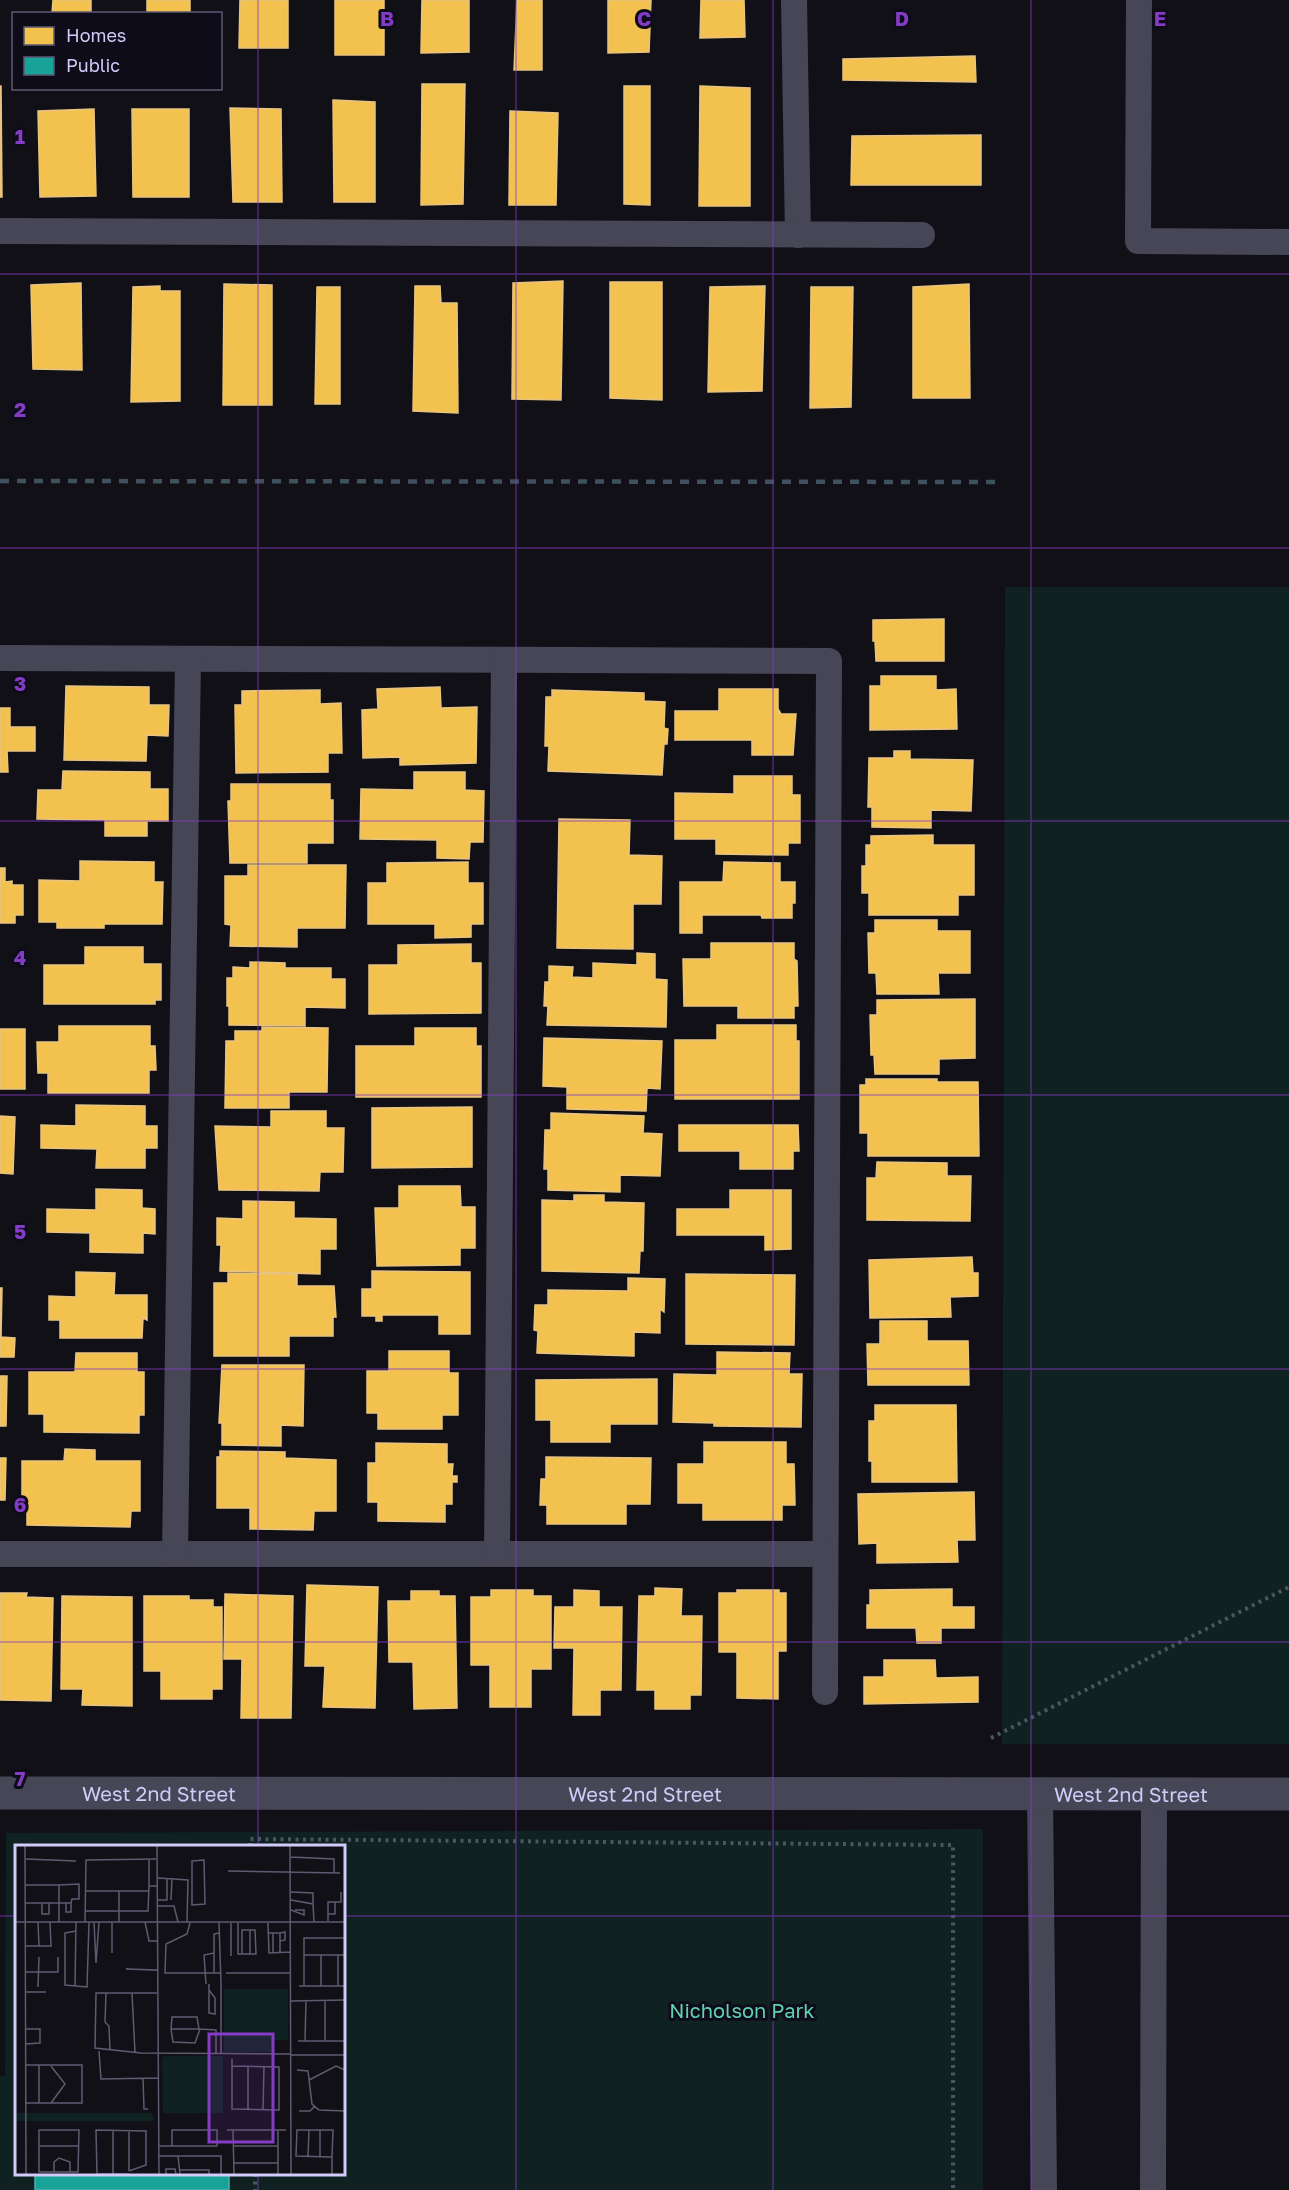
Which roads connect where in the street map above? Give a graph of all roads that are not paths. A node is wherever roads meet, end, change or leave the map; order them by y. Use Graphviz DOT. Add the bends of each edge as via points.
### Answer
graph roads {
  1 [pos="794,0"];
  2 [pos="1138,0"];
  3 [pos="0,231"];
  4 [pos="798,234"];
  5 [pos="922,235"];
  6 [pos="1289,242"];
  7 [pos="0,658"];
  8 [pos="188,659"];
  9 [pos="504,660"];
  10 [pos="0,1554"];
  11 [pos="175,1554"];
  12 [pos="497,1554"];
  13 [pos="825,1554"];
  14 [pos="825,1692"];
  15 [pos="0,1792"];
  16 [pos="1040,1793"];
  17 [pos="1154,1793"];
  18 [pos="1289,1794"];
  19 [pos="1044,2190"];
  20 [pos="1153,2190"];
  1 -- 4 [label="lane"];
  2 -- 6 [label="lane" via="1138,241"];
  3 -- 4 [label="lane"];
  4 -- 5 [label="lane"];
  7 -- 8 [label="lane"];
  8 -- 9 [label="lane"];
  8 -- 11 [label="lane"];
  9 -- 12 [label="lane"];
  9 -- 13 [label="lane" via="829,661"];
  10 -- 11 [label="lane"];
  11 -- 12 [label="lane"];
  12 -- 13 [label="lane"];
  13 -- 14 [label="lane"];
  15 -- 16 [label="street, West 2nd Street"];
  16 -- 17 [label="street, West 2nd Street"];
  16 -- 19 [label="lane"];
  17 -- 18 [label="street, West 2nd Street"];
  17 -- 20 [label="lane"];
}
